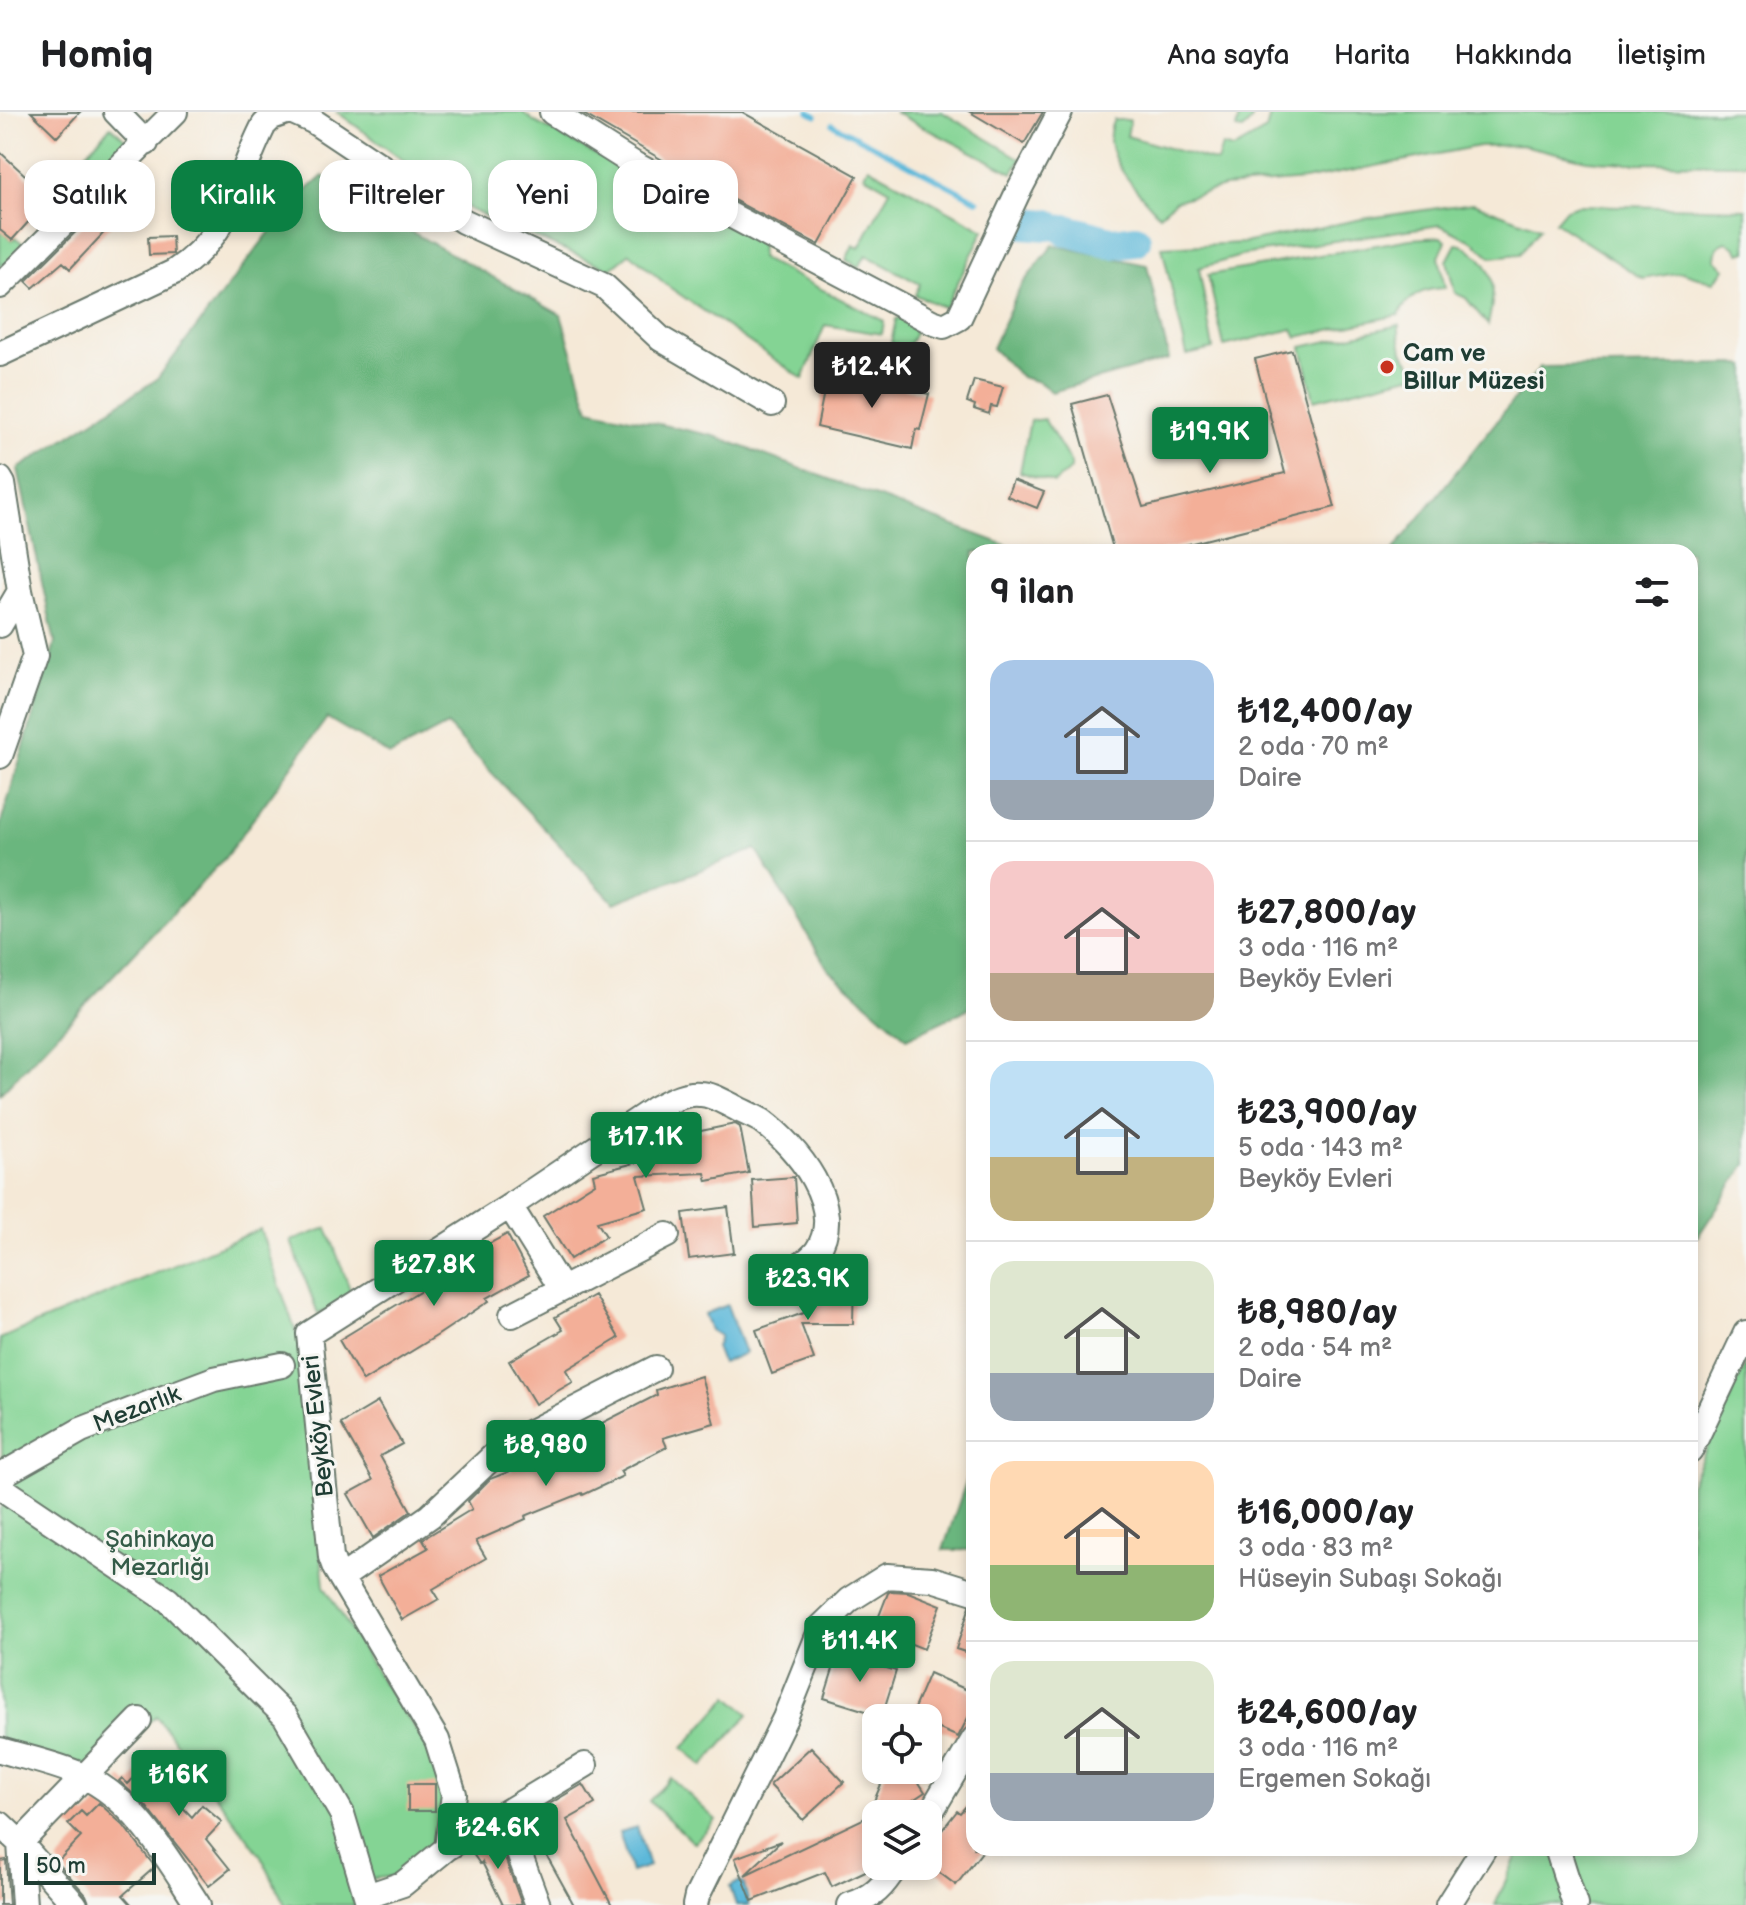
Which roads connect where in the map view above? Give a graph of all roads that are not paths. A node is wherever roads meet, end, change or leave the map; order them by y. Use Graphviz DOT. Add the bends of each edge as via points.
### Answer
graph roads {
  1 [pos="116,112"];
  2 [pos="175,112"];
  3 [pos="286,112"];
  4 [pos="293,112"];
  5 [pos="552,112"];
  6 [pos="1060,112"];
  7 [pos="146,143"];
  8 [pos="0,286"];
  9 [pos="0,354"];
  10 [pos="772,404"];
  11 [pos="0,479"];
  12 [pos="20,591"];
  13 [pos="0,625"];
  14 [pos="0,756"];
  15 [pos="510,1206"];
  16 [pos="667,1235"];
  17 [pos="777,1278"];
  18 [pos="561,1288"];
  19 [pos="512,1315"];
  20 [pos="1746,1333"];
  21 [pos="282,1365"];
  22 [pos="656,1368"];
  23 [pos="1698,1434"];
  24 [pos="0,1476"];
  25 [pos="0,1487"];
  26 [pos="341,1578"];
  27 [pos="966,1590"];
  28 [pos="139,1720"];
  29 [pos="0,1750"];
  30 [pos="966,1753"];
  31 [pos="585,1765"];
  32 [pos="84,1776"];
  33 [pos="938,1800"];
  34 [pos="505,1815"];
  35 [pos="0,1824"];
  36 [pos="20,1843"];
  37 [pos="447,1848"];
  38 [pos="1479,1856"];
  39 [pos="1560,1856"];
  40 [pos="888,1880"];
  41 [pos="407,1894"];
  42 [pos="368,1900"];
  43 [pos="24,1905"];
  44 [pos="75,1905"];
  45 [pos="198,1905"];
  46 [pos="538,1905"];
  47 [pos="695,1905"];
  48 [pos="850,1905"];
  49 [pos="1448,1905"];
  50 [pos="1575,1905"];
  1 -- 7 [label="street"];
  2 -- 7 [label="street"];
  3 -- 9 [label="street" via="264,125 227,216 192,261"];
  4 -- 10 [label="street" via="463,221 604,286 661,339"];
  5 -- 6 [label="street" via="634,164 944,326 959,318"];
  7 -- 8 [label="street"];
  11 -- 12 [label="street"];
  12 -- 13 [label="street"];
  12 -- 14 [label="street" via="35,656"];
  15 -- 17 [label="street, Beyköy Evleri" via="654,1109 700,1094 762,1121 794,1151 824,1199 826,1227 817,1251"];
  15 -- 18 [label="street"];
  15 -- 26 [label="street, Beyköy Evleri" via="309,1334 331,1557"];
  16 -- 18 [label="street"];
  18 -- 19 [label="street"];
  20 -- 23 [label="street"];
  21 -- 24 [label="street, Mezarlık" via="214,1379 81,1430"];
  22 -- 26 [label="street" via="504,1446 430,1516"];
  25 -- 42 [label="street" via="168,1600 285,1716 342,1814"];
  26 -- 37 [label="street, Beyköy Evleri" via="437,1740 454,1794"];
  27 -- 47 [label="street" via="932,1579 887,1576 849,1600 822,1626 785,1718"];
  28 -- 32 [label="street"];
  29 -- 32 [label="street"];
  30 -- 33 [label="street"];
  31 -- 34 [label="street"];
  32 -- 36 [label="street"];
  32 -- 45 [label="street" via="120,1801 166,1855"];
  34 -- 37 [label="street"];
  34 -- 46 [label="street"];
  35 -- 36 [label="street"];
  36 -- 43 [label="street"];
  36 -- 44 [label="street"];
  37 -- 41 [label="street"];
  38 -- 49 [label="street"];
  39 -- 50 [label="street"];
  40 -- 48 [label="street" via="870,1899"];
  41 -- 42 [label="street"];
}
